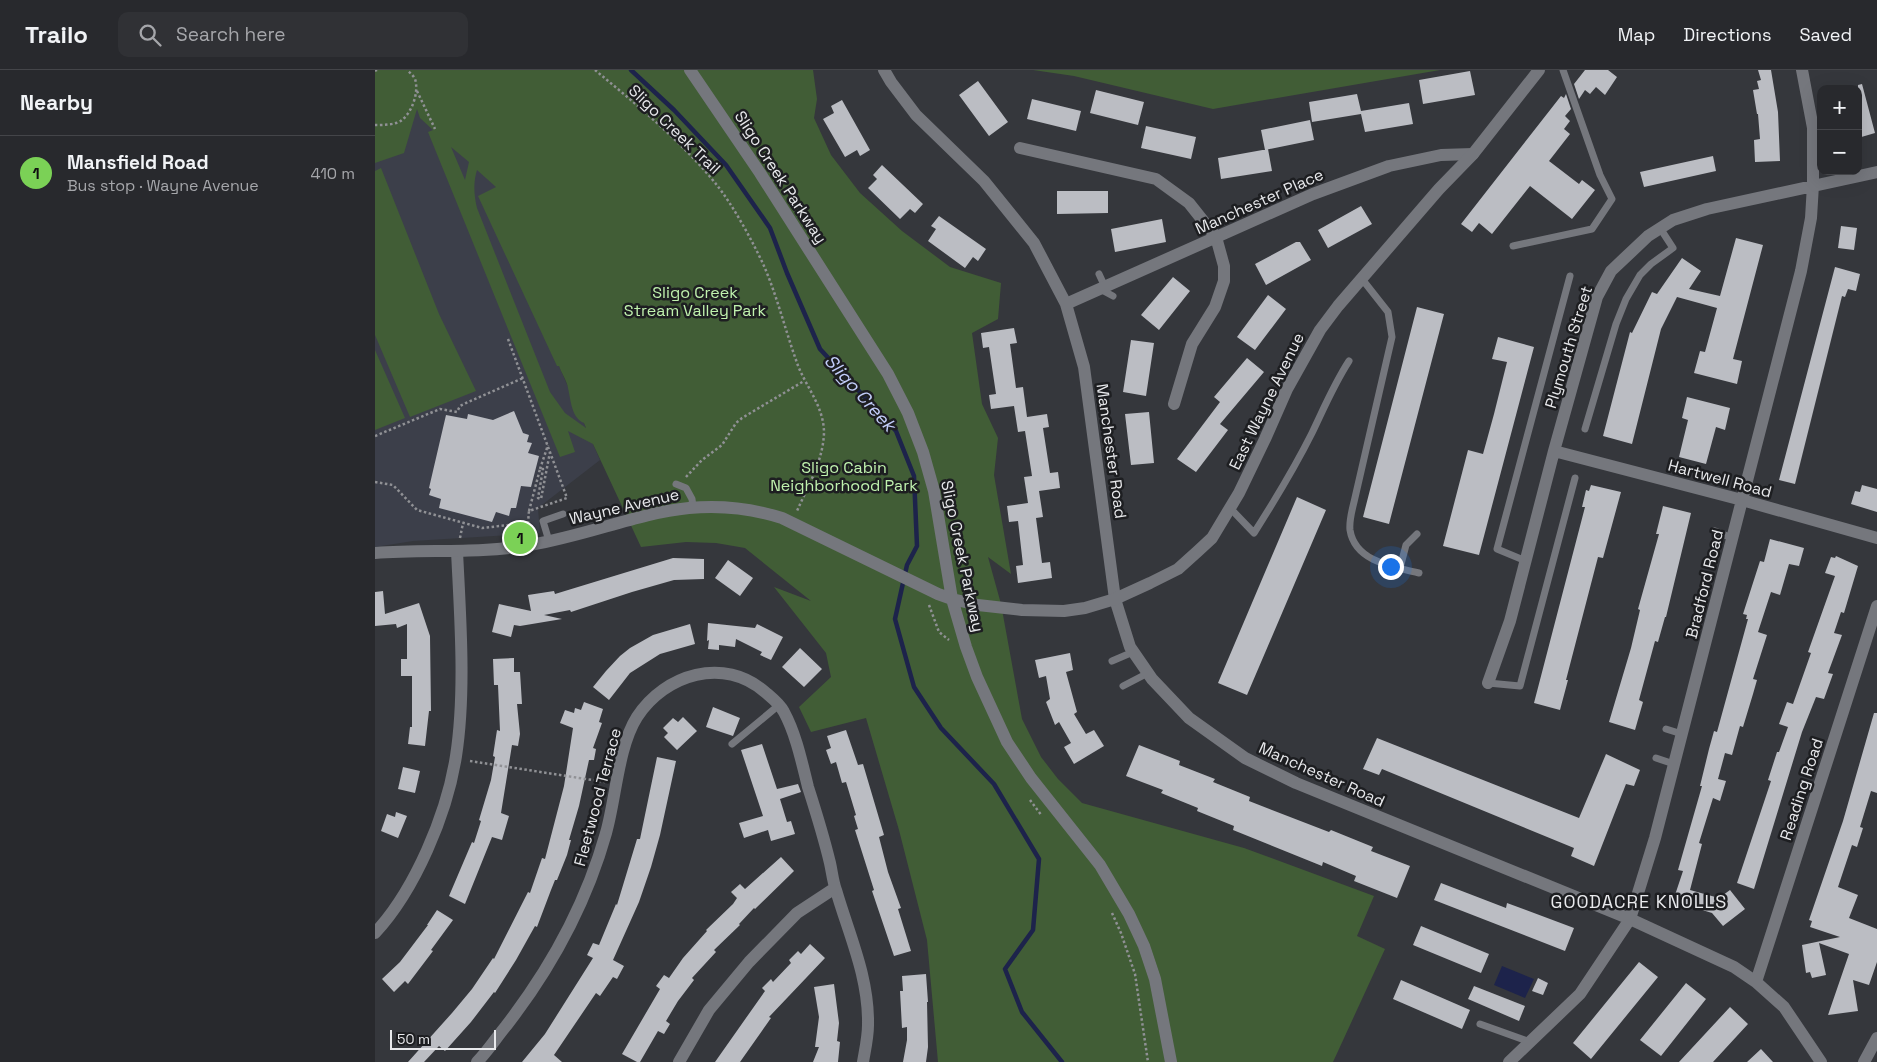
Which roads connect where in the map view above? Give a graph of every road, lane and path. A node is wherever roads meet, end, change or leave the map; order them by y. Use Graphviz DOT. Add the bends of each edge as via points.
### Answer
graph roads {
  1 [pos="407,70"];
  2 [pos="595,70"];
  3 [pos="690,70"];
  4 [pos="884,70"];
  5 [pos="1539,70"];
  6 [pos="1563,70"];
  7 [pos="1802,70"];
  8 [pos="417,89"];
  9 [pos="375,125"];
  10 [pos="435,129"];
  11 [pos="1020,148"];
  12 [pos="1473,154"];
  13 [pos="1877,172"];
  14 [pos="1813,185"];
  15 [pos="1660,228"];
  16 [pos="1216,237"];
  17 [pos="1513,246"];
  18 [pos="1099,274"];
  19 [pos="1570,276"];
  20 [pos="1362,279"];
  21 [pos="1106,291"];
  22 [pos="1066,304"];
  23 [pos="508,339"];
  24 [pos="1349,361"];
  25 [pos="523,378"];
  26 [pos="804,381"];
  27 [pos="1174,404"];
  28 [pos="1585,429"];
  29 [pos="375,436"];
  30 [pos="548,445"];
  31 [pos="551,451"];
  32 [pos="1554,451"];
  33 [pos="540,468"];
  34 [pos="1575,478"];
  35 [pos="375,482"];
  36 [pos="678,485"];
  37 [pos="1742,500"];
  38 [pos="693,507"];
  39 [pos="1230,508"];
  40 [pos="529,511"];
  41 [pos="563,514"];
  42 [pos="795,515"];
  43 [pos="463,523"];
  44 [pos="1715,531"];
  45 [pos="1417,534"];
  46 [pos="1732,538"];
  47 [pos="1877,538"];
  48 [pos="549,541"];
  49 [pos="458,548"];
  50 [pos="375,553"];
  51 [pos="1526,561"];
  52 [pos="1400,568"];
  53 [pos="1419,573"];
  54 [pos="1115,598"];
  55 [pos="952,600"];
  56 [pos="1877,606"];
  57 [pos="1133,652"];
  58 [pos="1112,661"];
  59 [pos="1148,672"];
  60 [pos="1488,683"];
  61 [pos="1123,686"];
  62 [pos="779,705"];
  63 [pos="1666,729"];
  64 [pos="1682,734"];
  65 [pos="732,744"];
  66 [pos="1656,758"];
  67 [pos="470,761"];
  68 [pos="1674,764"];
  69 [pos="616,784"];
  70 [pos="835,888"];
  71 [pos="1630,919"];
  72 [pos="375,933"];
  73 [pos="1756,982"];
  74 [pos="1139,1001"];
  75 [pos="1481,1024"];
  76 [pos="1877,1039"];
  77 [pos="1530,1042"];
  78 [pos="477,1062"];
  79 [pos="679,1062"];
  80 [pos="863,1062"];
  81 [pos="1148,1062"];
  82 [pos="1171,1062"];
  83 [pos="1509,1062"];
  84 [pos="1821,1062"];
  85 [pos="1865,1062"];
  1 -- 8 [label="path" via="414,77"];
  2 -- 26 [label="path, Sligo Creek Trail" via="677,141 717,186 765,268"];
  3 -- 55 [label="street, Sligo Creek Parkway" via="888,374 908,413 934,491"];
  4 -- 22 [label="street, Manchester Road" via="916,115 984,182 1034,243"];
  5 -- 12 [label="street, East Wayne Avenue"];
  6 -- 17 [label="lane" via="1600,175 1612,199 1592,229"];
  7 -- 14 [label="street, Bradford Road" via="1813,128"];
  8 -- 9 [label="path" via="412,106 402,120"];
  8 -- 10 [label="path"];
  11 -- 16 [label="street" via="1156,179 1189,204"];
  12 -- 16 [label="street, Manchester Place" via="1441,155 1389,166 1313,194"];
  12 -- 20 [label="street, East Wayne Avenue"];
  13 -- 14 [label="street, Plymouth Street"];
  14 -- 15 [label="street, Plymouth Street" via="1691,214"];
  14 -- 37 [label="street, Bradford Road" via="1811,218 1801,271"];
  15 -- 28 [label="lane" via="1673,248 1640,275 1626,299"];
  15 -- 32 [label="street, Plymouth Street" via="1611,271 1597,297"];
  16 -- 21 [label="street, Manchester Place"];
  16 -- 27 [label="street" via="1224,266 1224,281 1215,307 1192,344"];
  18 -- 21 [label="lane"];
  19 -- 51 [label="lane" via="1497,549"];
  20 -- 39 [label="street, East Wayne Avenue" via="1338,306 1307,351"];
  20 -- 52 [label="lane" via="1388,312 1392,337 1353,502 1350,529 1357,546 1371,559"];
  21 -- 22 [label="street, Manchester Place"];
  22 -- 54 [label="street, Manchester Road" via="1084,367"];
  23 -- 25 [label="path"];
  24 -- 39 [label="lane" via="1282,488 1253,533"];
  25 -- 29 [label="path" via="460,406 457,412 440,409 427,412"];
  25 -- 30 [label="path"];
  26 -- 36 [label="path" via="742,418 722,445"];
  26 -- 42 [label="path, Sligo Creek Trail" via="821,409 824,432 820,456"];
  30 -- 31 [label="path"];
  30 -- 33 [label="path"];
  31 -- 33 [label="path" via="541,498 538,498 543,469"];
  31 -- 40 [label="path" via="567,498"];
  32 -- 37 [label="street, Hartwell Road"];
  32 -- 51 [label="street, Plymouth Street"];
  33 -- 40 [label="path"];
  34 -- 60 [label="lane" via="1520,686"];
  35 -- 43 [label="path" via="393,485 417,510"];
  36 -- 38 [label="lane" via="686,488"];
  37 -- 46 [label="street, Bradford Road"];
  37 -- 47 [label="street, Hartwell Road"];
  38 -- 48 [label="street, Wayne Avenue" via="649,514"];
  38 -- 55 [label="street, Wayne Avenue" via="730,507 764,513 803,527"];
  39 -- 54 [label="street, East Wayne Avenue" via="1212,538 1177,569"];
  40 -- 43 [label="path" via="528,523 482,528"];
  41 -- 48 [label="lane" via="543,521"];
  43 -- 49 [label="path"];
  44 -- 46 [label="lane"];
  45 -- 52 [label="lane" via="1407,545"];
  46 -- 64 [label="street, Bradford Road"];
  48 -- 49 [label="street, Wayne Avenue"];
  49 -- 50 [label="street, Wayne Avenue"];
  49 -- 72 [label="street" via="461,655 456,756 432,838 412,880"];
  51 -- 60 [label="street, Plymouth Street" via="1510,621"];
  52 -- 53 [label="lane"];
  54 -- 55 [label="street, East Wayne Avenue" via="1085,608 1046,611"];
  54 -- 57 [label="street, Manchester Road"];
  55 -- 82 [label="street, Sligo Creek Parkway" via="977,677 1007,742 1031,778 1100,865 1117,891 1144,946 1155,979"];
  56 -- 73 [label="street, Reading Road"];
  57 -- 58 [label="lane"];
  57 -- 59 [label="street, Manchester Road"];
  59 -- 61 [label="lane"];
  59 -- 71 [label="street, Manchester Road" via="1189,718 1245,758 1296,783"];
  62 -- 65 [label="lane"];
  62 -- 69 [label="street, Fleetwood Terrace" via="754,683 726,673 700,673 673,682 636,718 623,750"];
  62 -- 70 [label="street, Fleetwood Terrace" via="798,750"];
  63 -- 64 [label="lane"];
  64 -- 68 [label="street, Bradford Road"];
  66 -- 68 [label="lane"];
  67 -- 69 [label="path"];
  68 -- 71 [label="street, Bradford Road"];
  69 -- 78 [label="street, Fleetwood Terrace" via="607,832 591,880 560,945 531,994"];
  70 -- 79 [label="street" via="797,913 749,962 709,1010"];
  70 -- 80 [label="street, Fleetwood Terrace" via="860,962 867,994 868,1026"];
  71 -- 73 [label="street, Manchester Road" via="1734,967"];
  71 -- 77 [label="street, Bradford Road" via="1580,994"];
  73 -- 84 [label="street, Manchester Road" via="1785,1007"];
  74 -- 81 [label="path"];
  75 -- 77 [label="lane"];
  76 -- 85 [label="street"];
  77 -- 83 [label="street, Bradford Road"];
}
